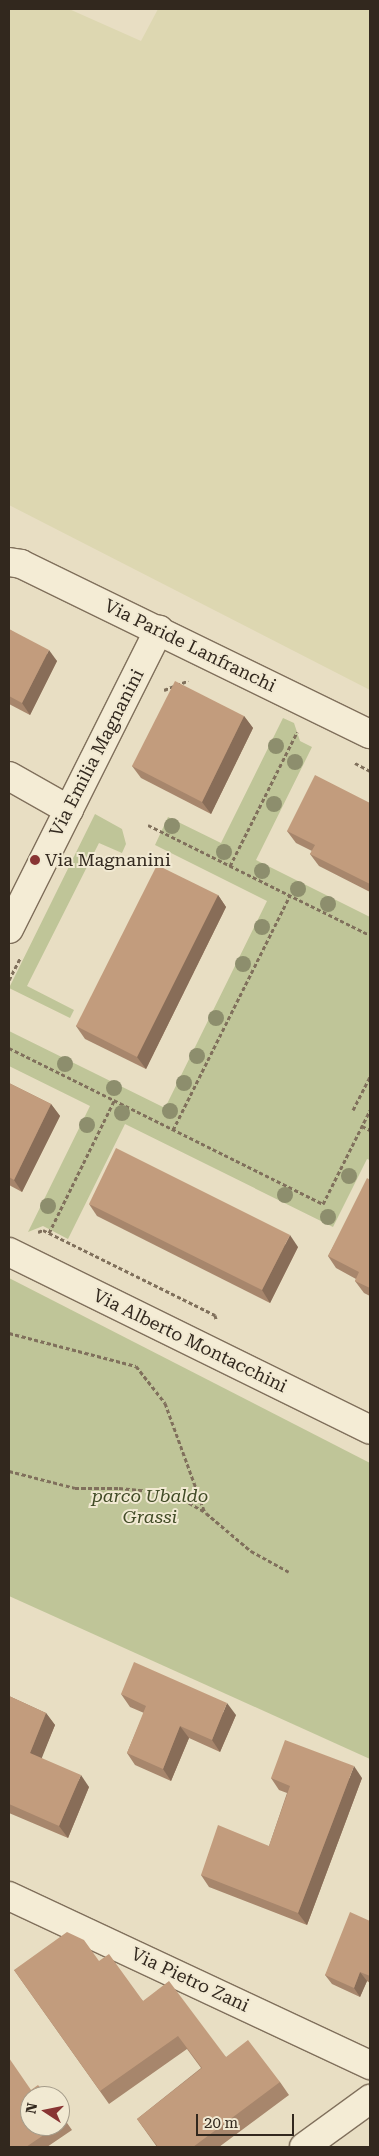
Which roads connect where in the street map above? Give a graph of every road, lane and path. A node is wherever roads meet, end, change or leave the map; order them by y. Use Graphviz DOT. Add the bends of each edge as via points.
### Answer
graph roads {
  1 [pos="9,562"];
  2 [pos="159,630"];
  3 [pos="192,680"];
  4 [pos="158,695"];
  5 [pos="300,726"];
  6 [pos="301,731"];
  7 [pos="370,734"];
  8 [pos="303,738"];
  9 [pos="345,758"];
  10 [pos="370,771"];
  11 [pos="9,776"];
  12 [pos="69,810"];
  13 [pos="148,824"];
  14 [pos="230,866"];
  15 [pos="290,895"];
  16 [pos="9,929"];
  17 [pos="370,935"];
  18 [pos="22,954"];
  19 [pos="9,980"];
  20 [pos="9,1048"];
  21 [pos="370,1076"];
  22 [pos="114,1100"];
  23 [pos="353,1110"];
  24 [pos="370,1110"];
  25 [pos="362,1126"];
  26 [pos="174,1130"];
  27 [pos="370,1130"];
  28 [pos="49,1233"];
  29 [pos="9,1252"];
  30 [pos="9,1333"];
  31 [pos="370,1430"];
  32 [pos="9,1470"];
  33 [pos="206,1513"];
  34 [pos="289,1572"];
  35 [pos="9,1896"];
  36 [pos="370,2065"];
  37 [pos="370,2099"];
  38 [pos="304,2147"];
  1 -- 2 [label="street, Via Paride Lanfranchi" via="22,564"];
  2 -- 7 [label="street, Via Paride Lanfranchi"];
  2 -- 12 [label="street, Via Emilia Magnanini"];
  3 -- 4 [label="path" via="173,685"];
  5 -- 6 [label="path"];
  6 -- 8 [label="path"];
  6 -- 14 [label="path" via="297,732"];
  9 -- 10 [label="path"];
  11 -- 12 [label="street"];
  12 -- 16 [label="street, Via Emilia Magnanini"];
  13 -- 14 [label="path"];
  14 -- 15 [label="path"];
  15 -- 17 [label="path"];
  15 -- 26 [label="path"];
  18 -- 19 [label="path"];
  20 -- 22 [label="path"];
  21 -- 23 [label="path"];
  22 -- 26 [label="path"];
  22 -- 28 [label="path"];
  24 -- 25 [label="path"];
  25 -- 26 [label="path" via="323,1204"];
  25 -- 27 [label="path"];
  29 -- 31 [label="street, Via Alberto Montacchini"];
  30 -- 33 [label="path" via="136,1366 165,1403"];
  32 -- 33 [label="path" via="75,1488 172,1493"];
  33 -- 34 [label="path" via="251,1551"];
  35 -- 36 [label="street, Via Pietro Zani"];
  37 -- 38 [label="street"];
}
